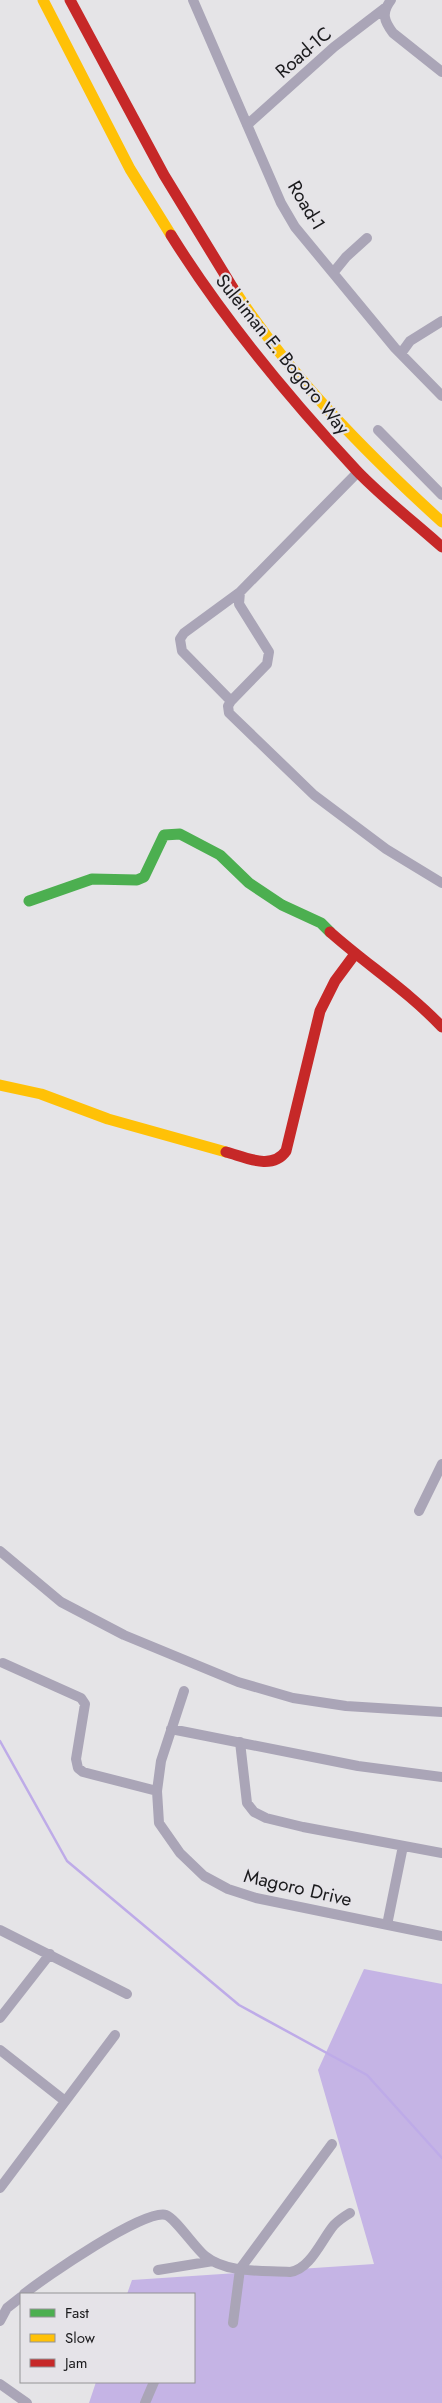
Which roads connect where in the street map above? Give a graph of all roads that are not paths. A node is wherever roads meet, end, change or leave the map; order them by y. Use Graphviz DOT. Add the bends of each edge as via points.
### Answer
graph roads {
  1 [pos="44,0"];
  2 [pos="70,0"];
  3 [pos="193,0"];
  4 [pos="388,4"];
  5 [pos="442,72"];
  6 [pos="247,125"];
  7 [pos="367,238"];
  8 [pos="333,273"];
  9 [pos="442,321"];
  10 [pos="402,352"];
  11 [pos="442,396"];
  12 [pos="378,430"];
  13 [pos="358,472"];
  14 [pos="442,495"];
  15 [pos="442,522"];
  16 [pos="442,547"];
  17 [pos="240,592"];
  18 [pos="229,601"];
  19 [pos="239,604"];
  20 [pos="231,701"];
  21 [pos="442,883"];
  22 [pos="29,901"];
  23 [pos="355,954"];
  24 [pos="442,1027"];
  25 [pos="0,1085"];
  26 [pos="442,1464"];
  27 [pos="420,1511"];
  28 [pos="0,1551"];
  29 [pos="3,1663"];
  30 [pos="184,1691"];
  31 [pos="442,1712"];
  32 [pos="171,1729"];
  33 [pos="240,1742"];
  34 [pos="442,1777"];
  35 [pos="157,1791"];
  36 [pos="403,1846"];
  37 [pos="442,1853"];
  38 [pos="387,1925"];
  39 [pos="0,1930"];
  40 [pos="442,1936"];
  41 [pos="50,1954"];
  42 [pos="127,1994"];
  43 [pos="0,2018"];
  44 [pos="115,2035"];
  45 [pos="2,2055"];
  46 [pos="65,2101"];
  47 [pos="332,2144"];
  48 [pos="2,2182"];
  49 [pos="350,2213"];
  50 [pos="212,2261"];
  51 [pos="240,2269"];
  52 [pos="158,2270"];
  53 [pos="25,2293"];
  54 [pos="20,2298"];
  55 [pos="0,2321"];
  56 [pos="233,2323"];
  57 [pos="154,2383"];
  58 [pos="0,2384"];
  59 [pos="27,2403"];
  60 [pos="145,2403"];
  1 -- 13 [label="street, Suleiman E. Bogoro Way" via="130,169 203,286 253,351"];
  2 -- 15 [label="street, Suleiman E. Bogoro Way" via="173,195 271,342 323,404 407,491"];
  3 -- 6 [label="street, Road-1"];
  4 -- 5 [label="street" via="384,19 394,33"];
  4 -- 6 [label="street, Road-1C" via="334,47"];
  6 -- 8 [label="street, Road-1" via="281,203 295,227"];
  7 -- 8 [label="street"];
  8 -- 11 [label="street, Road-1" via="395,348"];
  9 -- 10 [label="street" via="410,341"];
  12 -- 14 [label="street"];
  13 -- 16 [label="street, Suleiman E. Bogoro Way"];
  13 -- 17 [label="street"];
  17 -- 18 [label="street"];
  17 -- 19 [label="street"];
  18 -- 19 [label="street"];
  18 -- 20 [label="street" via="184,633 180,646"];
  19 -- 20 [label="street" via="269,652 269,658"];
  20 -- 21 [label="street" via="229,713 314,795 386,849"];
  22 -- 23 [label="street" via="92,880 137,880 144,877 164,835 180,834 220,855 250,883 282,905 321,923"];
  23 -- 24 [label="street" via="419,1003"];
  23 -- 25 [label="street" via="335,981 320,1011 282,1158 263,1162 108,1119 41,1094"];
  26 -- 27 [label="street"];
  28 -- 31 [label="street" via="61,1602 124,1635 238,1682 293,1698 346,1706"];
  29 -- 35 [label="street" via="81,1698 85,1704 76,1759 78,1768"];
  30 -- 32 [label="street, Magoro Drive"];
  32 -- 33 [label="street"];
  32 -- 35 [label="street, Magoro Drive" via="161,1761"];
  33 -- 34 [label="street" via="358,1766"];
  33 -- 36 [label="street" via="247,1803 254,1812 303,1827"];
  35 -- 38 [label="street, Magoro Drive" via="159,1823 180,1853 204,1876 228,1889 256,1898"];
  36 -- 37 [label="street"];
  36 -- 38 [label="street"];
  38 -- 40 [label="street, Magoro Drive"];
  39 -- 41 [label="street"];
  41 -- 42 [label="street"];
  41 -- 43 [label="street"];
  44 -- 46 [label="street"];
  45 -- 46 [label="street"];
  46 -- 48 [label="street"];
  47 -- 51 [label="street"];
  49 -- 51 [label="street" via="334,2225 296,2272"];
  50 -- 51 [label="street"];
  50 -- 52 [label="street"];
  50 -- 53 [label="street" via="170,2217 158,2214 125,2227"];
  51 -- 56 [label="street"];
  54 -- 55 [label="street" via="7,2308"];
  57 -- 60 [label="street"];
  58 -- 59 [label="street"];
}
